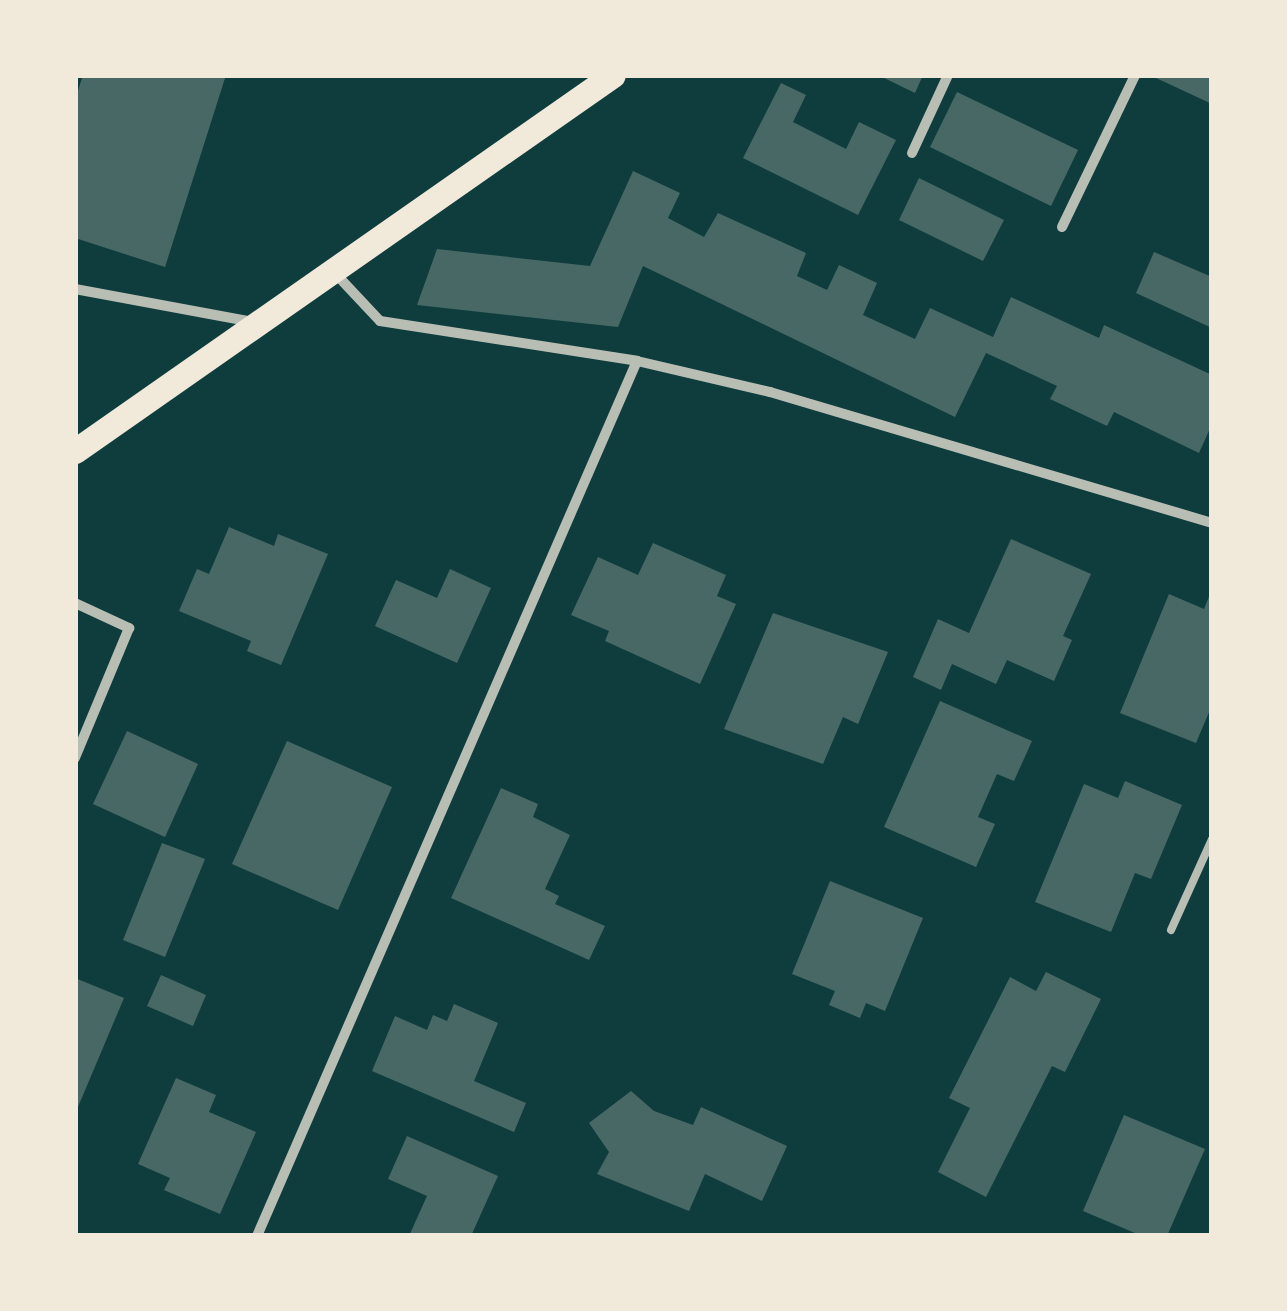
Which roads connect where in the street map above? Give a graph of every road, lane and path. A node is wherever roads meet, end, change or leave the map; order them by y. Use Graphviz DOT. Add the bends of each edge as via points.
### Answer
graph roads {
  1 [pos="948,75"];
  2 [pos="1136,75"];
  3 [pos="606,77"];
  4 [pos="912,153"];
  5 [pos="1062,227"];
  6 [pos="334,271"];
  7 [pos="75,289"];
  8 [pos="259,323"];
  9 [pos="637,361"];
  10 [pos="75,451"];
  11 [pos="1212,523"];
  12 [pos="75,603"];
  13 [pos="75,758"];
  14 [pos="1212,839"];
  15 [pos="1170,930"];
  16 [pos="257,1236"];
  1 -- 4 [label="street"];
  2 -- 5 [label="street"];
  3 -- 6 [label="main road"];
  6 -- 8 [label="main road"];
  6 -- 9 [label="street" via="380,322"];
  7 -- 8 [label="street"];
  8 -- 10 [label="main road"];
  9 -- 11 [label="street" via="770,392"];
  9 -- 16 [label="street"];
  12 -- 13 [label="street" via="129,628"];
  14 -- 15 [label="lane"];
}
